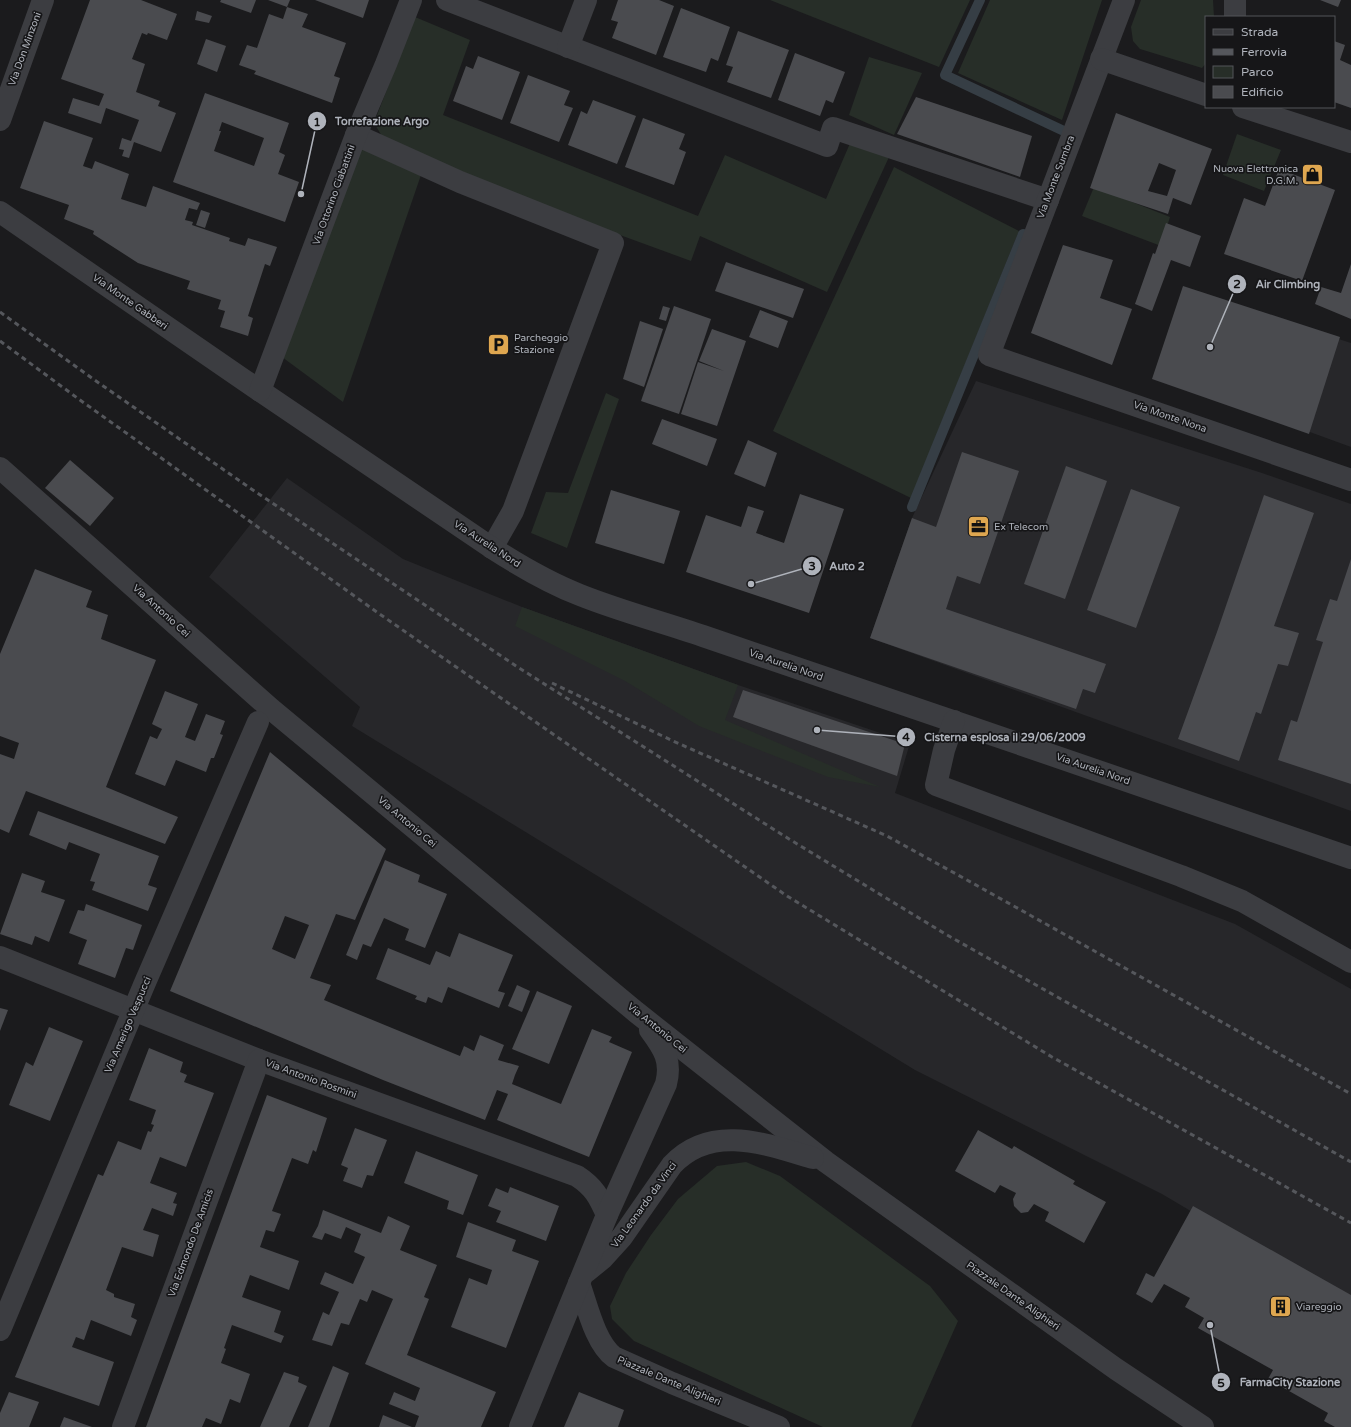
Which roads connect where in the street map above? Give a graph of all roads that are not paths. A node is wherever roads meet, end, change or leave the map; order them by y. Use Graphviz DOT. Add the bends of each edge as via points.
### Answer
graph roads {
  1 [pos="43,0"];
  2 [pos="411,0"];
  3 [pos="447,0"];
  4 [pos="586,0"];
  5 [pos="1124,0"];
  6 [pos="1235,0"];
  7 [pos="1235,16"];
  8 [pos="568,47"];
  9 [pos="1101,60"];
  10 [pos="1205,95"];
  11 [pos="1246,108"];
  12 [pos="0,120"];
  13 [pos="356,135"];
  14 [pos="1351,142"];
  15 [pos="1048,200"];
  16 [pos="0,212"];
  17 [pos="989,355"];
  18 [pos="260,391"];
  19 [pos="0,468"];
  20 [pos="1351,480"];
  21 [pos="492,548"];
  22 [pos="954,721"];
  23 [pos="258,722"];
  24 [pos="1351,858"];
  25 [pos="0,958"];
  26 [pos="1351,962"];
  27 [pos="133,1011"];
  28 [pos="636,1012"];
  29 [pos="259,1060"];
  30 [pos="826,1162"];
  31 [pos="607,1215"];
  32 [pos="581,1279"];
  33 [pos="0,1330"];
  34 [pos="123,1427"];
  35 [pos="520,1427"];
  36 [pos="779,1427"];
  37 [pos="1203,1427"];
  1 -- 12 [label="street, Via Don Minzoni"];
  2 -- 13 [label="street, Via Ottorino Ciabattini"];
  3 -- 8 [label="street"];
  4 -- 8 [label="street"];
  5 -- 9 [label="street, Via Monte Sumbra"];
  6 -- 7 [label="street"];
  8 -- 15 [label="street" via="827,146 833,128"];
  9 -- 10 [label="street"];
  9 -- 15 [label="street, Via Monte Sumbra"];
  11 -- 14 [label="street"];
  13 -- 18 [label="street, Via Ottorino Ciabattini"];
  13 -- 21 [label="street" via="460,182 613,243 513,511"];
  15 -- 17 [label="street, Via Monte Sumbra"];
  16 -- 18 [label="street, Via Monte Gabberi"];
  17 -- 20 [label="street, Via Monte Nona"];
  18 -- 21 [label="street, Via Aurelia Nord"];
  19 -- 28 [label="street, Via Antonio Cei" via="271,709"];
  21 -- 22 [label="street, Via Aurelia Nord" via="521,566 579,595"];
  22 -- 24 [label="street, Via Aurelia Nord"];
  22 -- 26 [label="street" via="936,785 1242,901"];
  23 -- 27 [label="street, Via Amerigo Vespucci"];
  25 -- 27 [label="street, Via Antonio Rosmini"];
  27 -- 29 [label="street, Via Antonio Rosmini"];
  27 -- 33 [label="street, Via Amerigo Vespucci"];
  28 -- 30 [label="street, Via Antonio Cei"];
  28 -- 31 [label="street, Via Leonardo da Vinci" via="665,1053 669,1071 666,1084"];
  29 -- 31 [label="street, Via Antonio Rosmini" via="577,1176 599,1196"];
  29 -- 34 [label="street, Via Edmondo De Amicis"];
  30 -- 32 [label="street, Via Leonardo da Vinci" via="780,1148 741,1140 720,1140 698,1145 672,1165 618,1242"];
  30 -- 37 [label="street, Piazzale Dante Alighieri" via="1116,1369"];
  31 -- 32 [label="street, Via Leonardo da Vinci"];
  32 -- 35 [label="street, Via Leonardo da Vinci"];
  32 -- 36 [label="street, Piazzale Dante Alighieri" via="602,1344 608,1353"];
}
